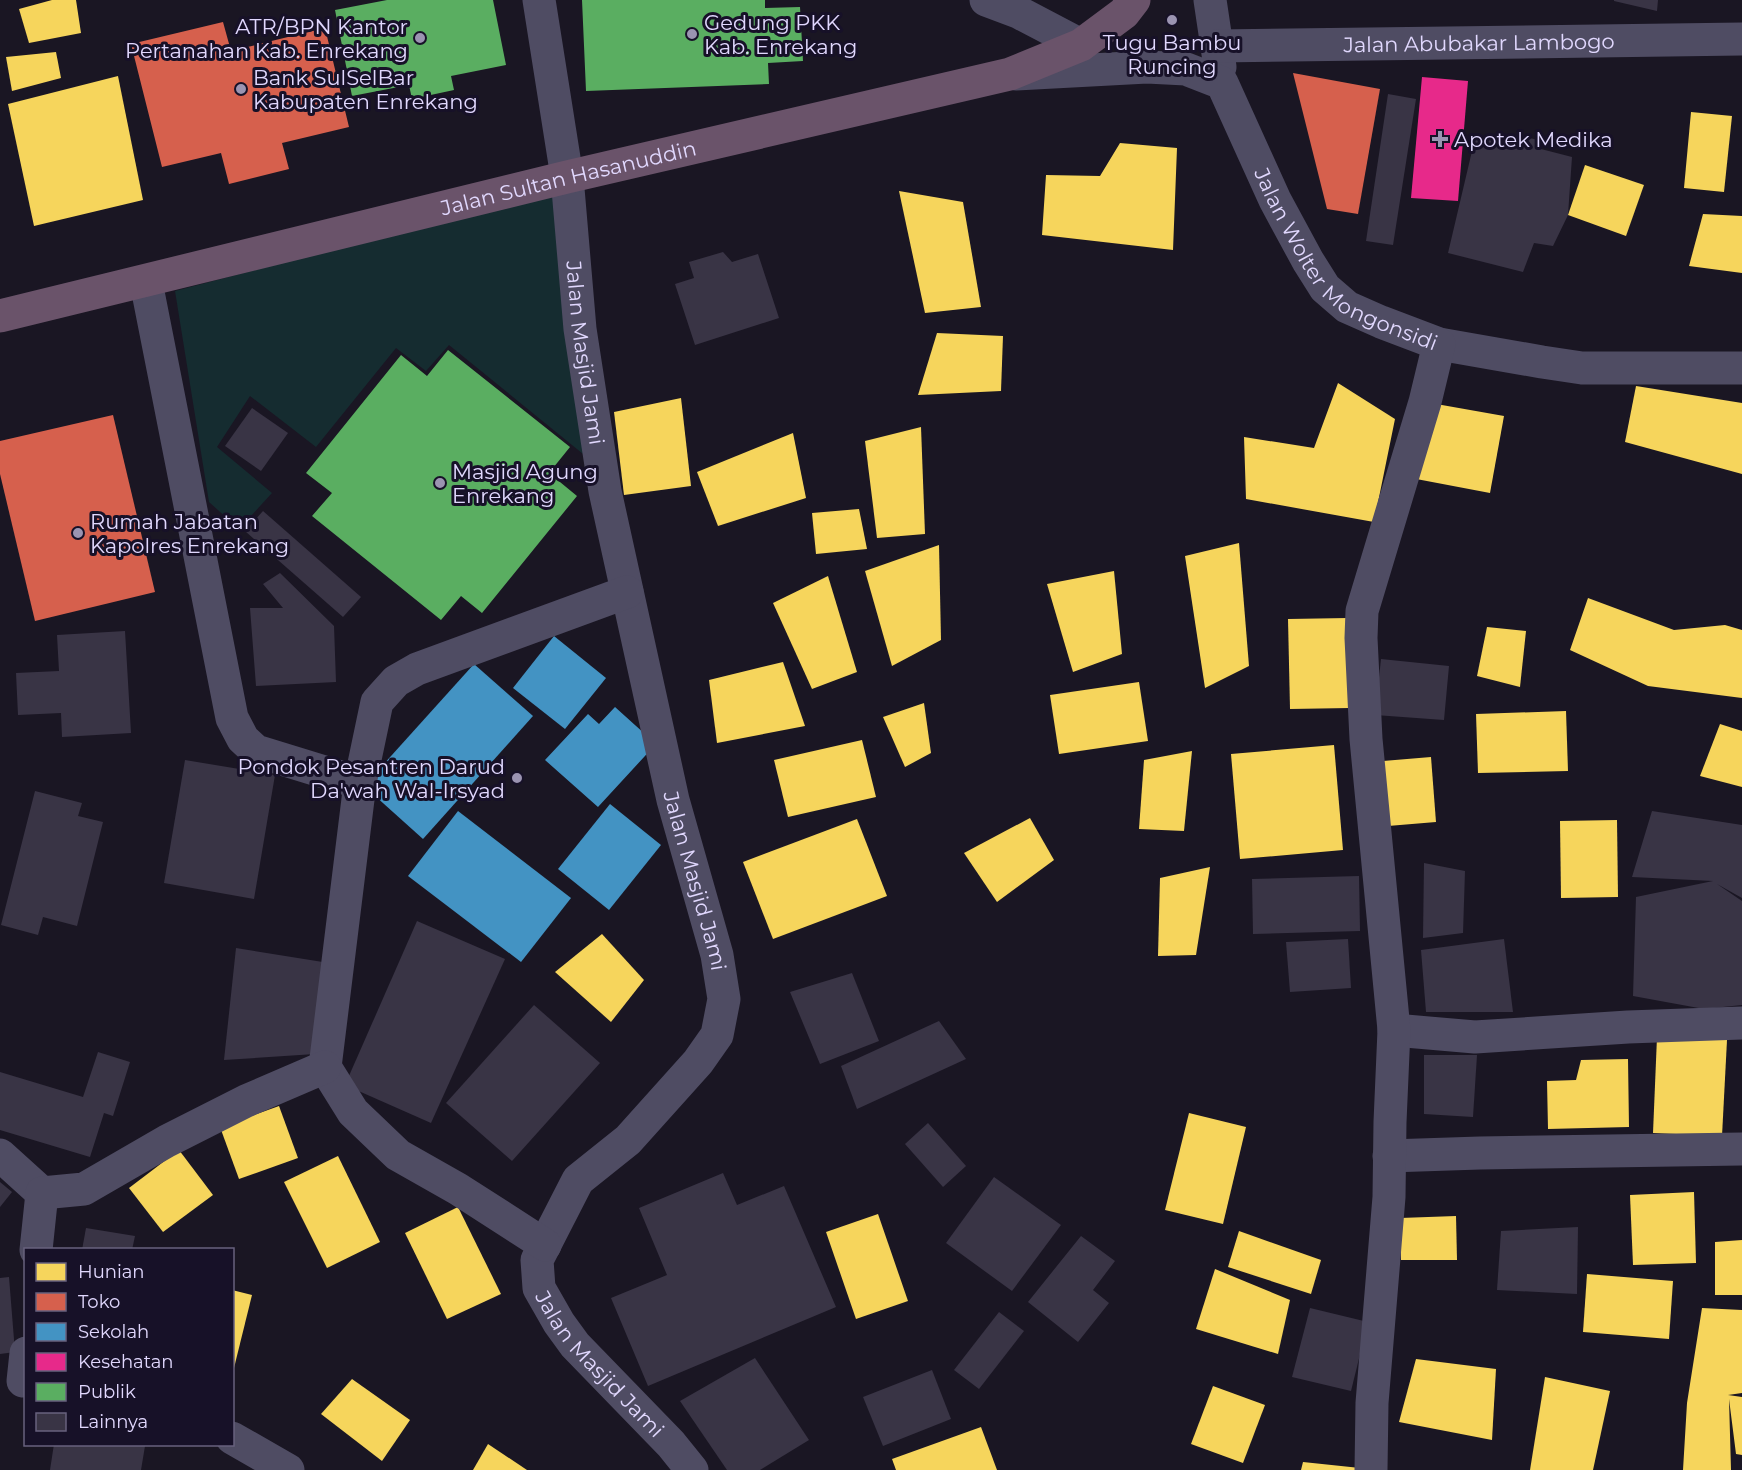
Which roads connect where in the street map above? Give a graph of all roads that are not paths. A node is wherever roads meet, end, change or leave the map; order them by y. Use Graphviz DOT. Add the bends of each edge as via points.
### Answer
graph roads {
  1 [pos="539,0"];
  2 [pos="986,0"];
  3 [pos="1210,0"];
  4 [pos="1129,6"];
  5 [pos="1742,39"];
  6 [pos="1081,45"];
  7 [pos="1217,46"];
  8 [pos="1010,74"];
  9 [pos="1222,83"];
  10 [pos="567,177"];
  11 [pos="146,282"];
  12 [pos="0,316"];
  13 [pos="1439,344"];
  14 [pos="1742,368"];
  15 [pos="627,592"];
  16 [pos="360,783"];
  17 [pos="1742,1023"];
  18 [pos="1394,1030"];
  19 [pos="325,1067"];
  20 [pos="1742,1149"];
  21 [pos="0,1155"];
  22 [pos="1389,1156"];
  23 [pos="42,1193"];
  24 [pos="544,1245"];
  25 [pos="36,1248"];
  26 [pos="234,1439"];
  27 [pos="288,1470"];
  28 [pos="692,1470"];
  29 [pos="1371,1470"];
  1 -- 10 [label="street, Jalan Masjid Jami"];
  2 -- 6 [label="street"];
  3 -- 7 [label="street, Jalan Wolter Mongonsidi"];
  4 -- 6 [label="highway, Jalan Sultan Hasanuddin"];
  5 -- 7 [label="street, Jalan Abubakar Lambogo"];
  6 -- 8 [label="highway, Jalan Sultan Hasanuddin"];
  7 -- 9 [label="street, Jalan Wolter Mongonsidi"];
  8 -- 9 [label="street" via="1186,69"];
  8 -- 10 [label="highway, Jalan Sultan Hasanuddin"];
  9 -- 13 [label="street, Jalan Wolter Mongonsidi" via="1275,200 1325,288 1347,307"];
  10 -- 11 [label="highway, Jalan Sultan Hasanuddin"];
  10 -- 15 [label="street, Jalan Masjid Jami" via="582,341 605,491"];
  11 -- 12 [label="highway, Jalan Sultan Hasanuddin"];
  11 -- 16 [label="street" via="232,718 243,739 256,751"];
  13 -- 14 [label="street, Jalan Wolter Mongonsidi" via="1582,368"];
  13 -- 18 [label="street" via="1362,611 1366,739"];
  15 -- 16 [label="street" via="417,669 396,681 377,702"];
  15 -- 24 [label="street, Jalan Masjid Jami" via="673,800 717,955 724,999 717,1035 698,1062 628,1140 578,1180"];
  16 -- 19 [label="street"];
  17 -- 18 [label="street" via="1475,1037"];
  18 -- 22 [label="street"];
  19 -- 23 [label="street" via="246,1101 84,1189"];
  19 -- 24 [label="street" via="353,1112 398,1155"];
  20 -- 22 [label="street"];
  21 -- 23 [label="street"];
  22 -- 29 [label="street"];
  23 -- 25 [label="street"];
  24 -- 28 [label="street, Jalan Masjid Jami" via="537,1260 539,1288 560,1323 575,1345"];
  26 -- 27 [label="street"];
}
